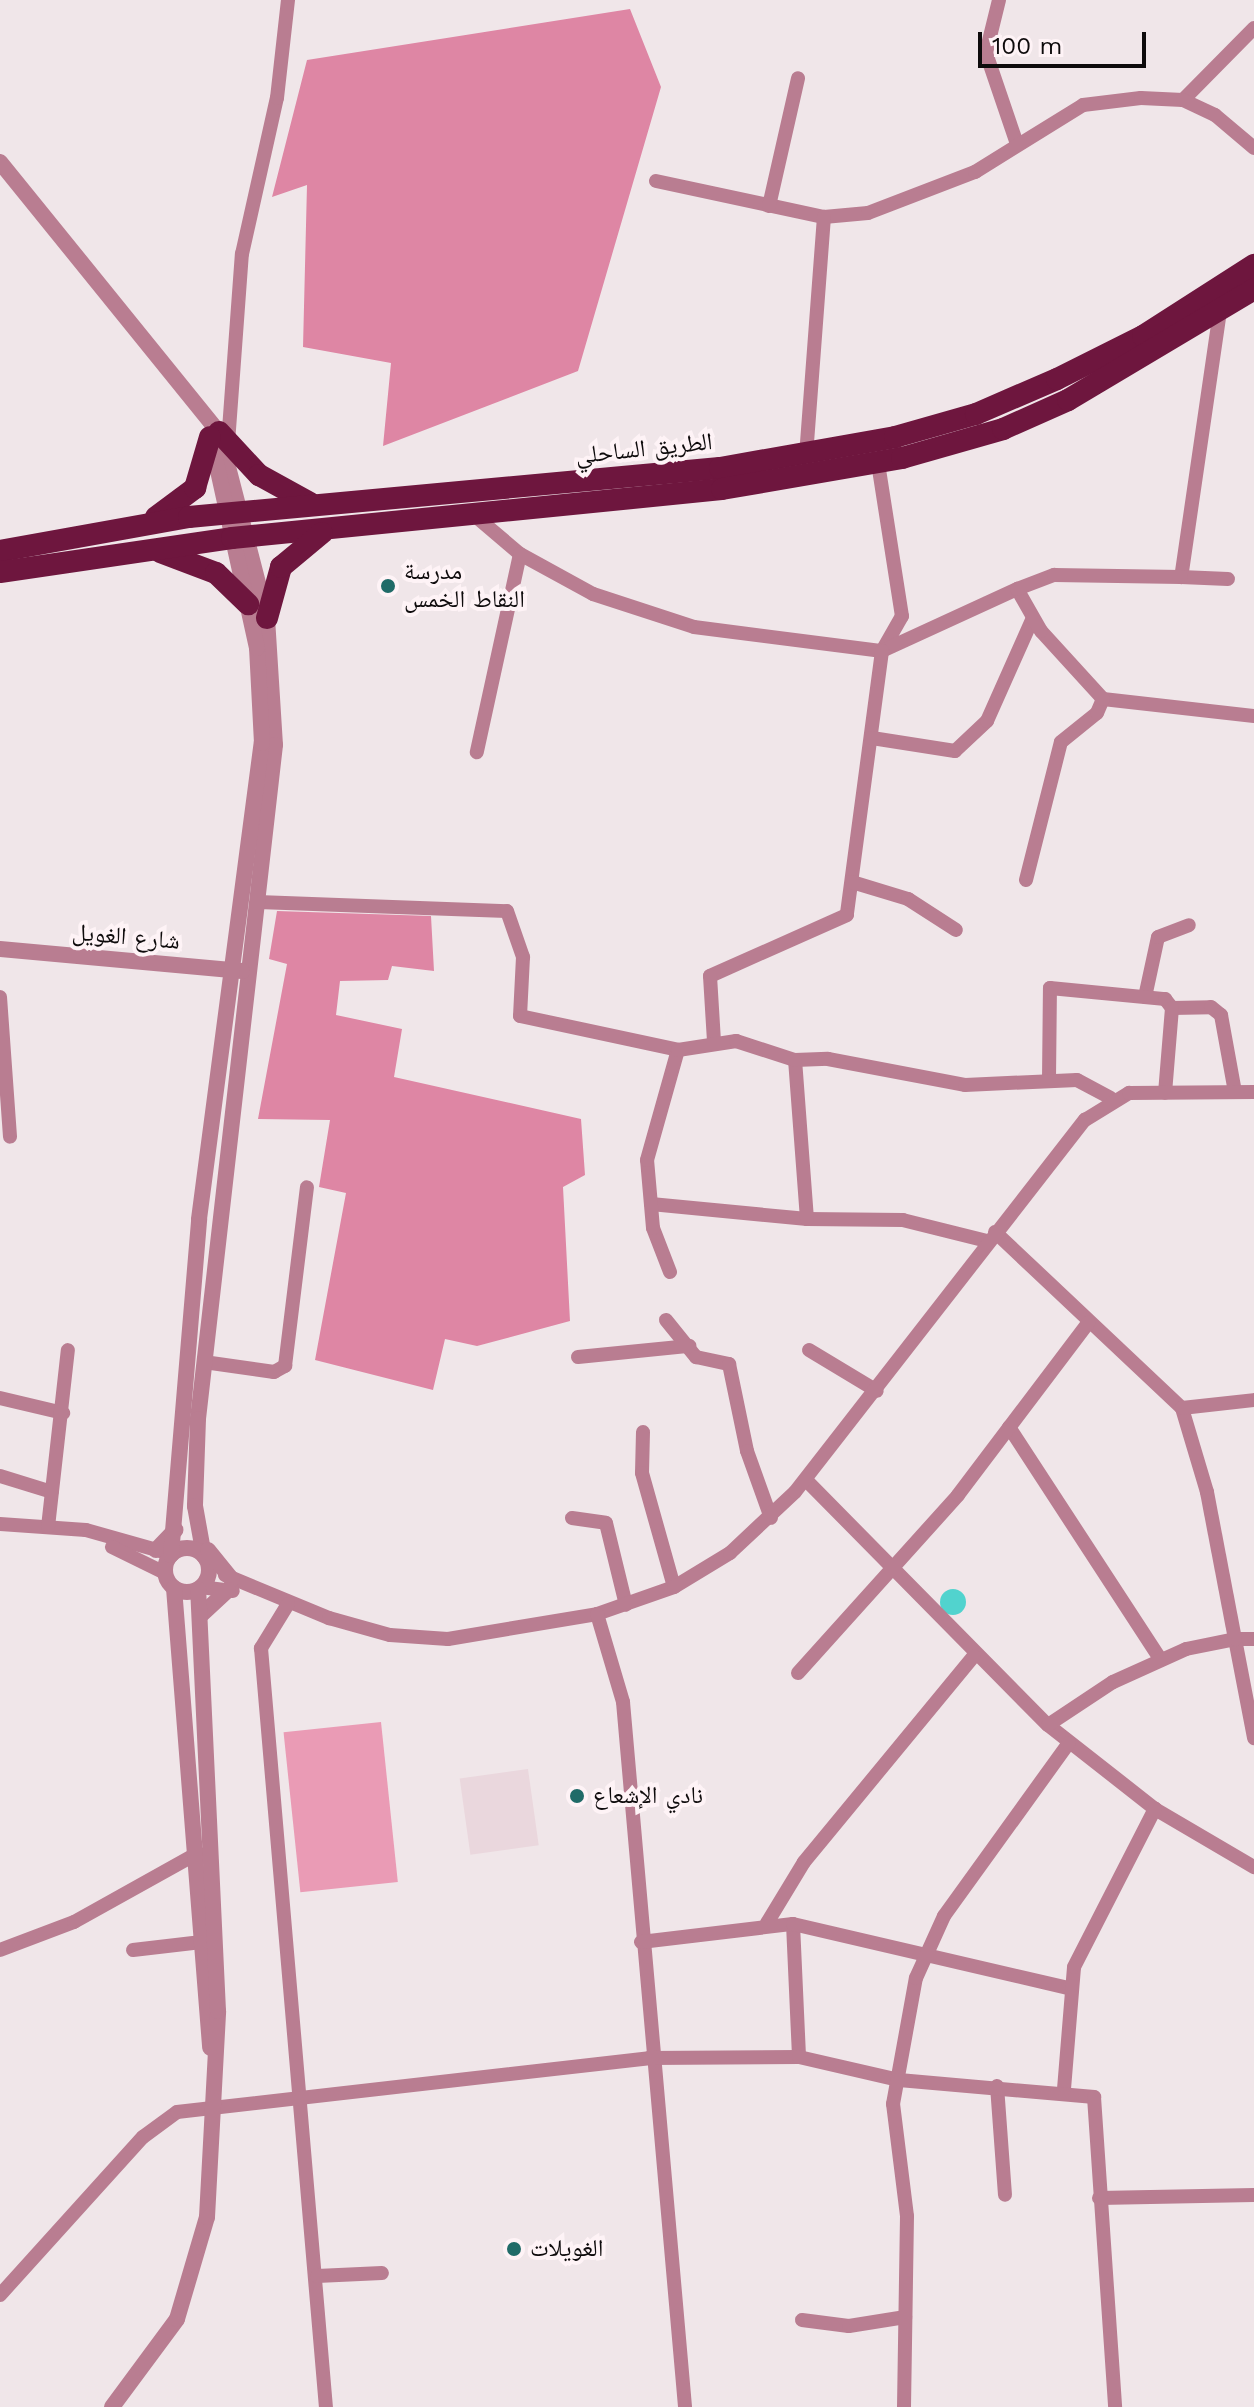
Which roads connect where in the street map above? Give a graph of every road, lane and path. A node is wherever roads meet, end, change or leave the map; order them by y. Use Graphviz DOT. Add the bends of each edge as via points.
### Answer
graph roads {
  1 [pos="288,0"];
  2 [pos="999,0"];
  3 [pos="1254,28"];
  4 [pos="798,78"];
  5 [pos="1183,100"];
  6 [pos="1016,141"];
  7 [pos="1254,148"];
  8 [pos="0,162"];
  9 [pos="656,181"];
  10 [pos="769,206"];
  11 [pos="824,217"];
  12 [pos="1254,265"];
  13 [pos="1254,289"];
  14 [pos="1220,311"];
  15 [pos="219,438"];
  16 [pos="806,456"];
  17 [pos="878,463"];
  18 [pos="315,504"];
  19 [pos="234,512"];
  20 [pos="474,515"];
  21 [pos="142,524"];
  22 [pos="339,528"];
  23 [pos="240,538"];
  24 [pos="139,550"];
  25 [pos="0,551"];
  26 [pos="520,554"];
  27 [pos="0,572"];
  28 [pos="1181,577"];
  29 [pos="1228,579"];
  30 [pos="1017,589"];
  31 [pos="248,604"];
  32 [pos="267,618"];
  33 [pos="1032,620"];
  34 [pos="882,651"];
  35 [pos="1103,699"];
  36 [pos="1254,716"];
  37 [pos="872,738"];
  38 [pos="477,752"];
  39 [pos="1026,880"];
  40 [pos="852,882"];
  41 [pos="258,902"];
  42 [pos="1189,925"];
  43 [pos="956,930"];
  44 [pos="237,948"];
  45 [pos="0,949"];
  46 [pos="206,968"];
  47 [pos="240,971"];
  48 [pos="0,997"];
  49 [pos="1145,997"];
  50 [pos="228,1004"];
  51 [pos="1172,1008"];
  52 [pos="714,1042"];
  53 [pos="678,1050"];
  54 [pos="795,1060"];
  55 [pos="1049,1079"];
  56 [pos="1235,1092"];
  57 [pos="1254,1092"];
  58 [pos="1165,1093"];
  59 [pos="1111,1098"];
  60 [pos="10,1137"];
  61 [pos="307,1187"];
  62 [pos="651,1204"];
  63 [pos="807,1219"];
  64 [pos="991,1236"];
  65 [pos="670,1272"];
  66 [pos="666,1320"];
  67 [pos="1088,1323"];
  68 [pos="689,1346"];
  69 [pos="68,1350"];
  70 [pos="809,1350"];
  71 [pos="578,1357"];
  72 [pos="204,1362"];
  73 [pos="877,1391"];
  74 [pos="0,1398"];
  75 [pos="1254,1400"];
  76 [pos="1182,1408"];
  77 [pos="63,1413"];
  78 [pos="1009,1427"];
  79 [pos="643,1432"];
  80 [pos="0,1476"];
  81 [pos="806,1480"];
  82 [pos="52,1492"];
  83 [pos="572,1518"];
  84 [pos="771,1518"];
  85 [pos="0,1524"];
  86 [pos="48,1527"];
  87 [pos="72,1529"];
  88 [pos="197,1532"];
  89 [pos="163,1552"];
  90 [pos="206,1559"];
  91 [pos="165,1573"];
  92 [pos="891,1573"];
  93 [pos="230,1585"];
  94 [pos="674,1587"];
  95 [pos="174,1588"];
  96 [pos="199,1588"];
  97 [pos="282,1602"];
  98 [pos="626,1605"];
  99 [pos="597,1614"];
  100 [pos="200,1616"];
  101 [pos="1235,1639"];
  102 [pos="1254,1639"];
  103 [pos="974,1656"];
  104 [pos="1161,1660"];
  105 [pos="798,1673"];
  106 [pos="1048,1725"];
  107 [pos="1254,1738"];
  108 [pos="1069,1743"];
  109 [pos="1155,1809"];
  110 [pos="198,1853"];
  111 [pos="1254,1867"];
  112 [pos="767,1923"];
  113 [pos="793,1924"];
  114 [pos="202,1942"];
  115 [pos="641,1942"];
  116 [pos="0,1950"];
  117 [pos="133,1950"];
  118 [pos="924,1951"];
  119 [pos="1069,1988"];
  120 [pos="213,2057"];
  121 [pos="799,2057"];
  122 [pos="649,2058"];
  123 [pos="899,2080"];
  124 [pos="997,2086"];
  125 [pos="1064,2089"];
  126 [pos="295,2098"];
  127 [pos="211,2105"];
  128 [pos="1005,2195"];
  129 [pos="1254,2195"];
  130 [pos="1099,2198"];
  131 [pos="382,2273"];
  132 [pos="317,2276"];
  133 [pos="0,2295"];
  134 [pos="905,2317"];
  135 [pos="802,2320"];
  136 [pos="112,2407"];
  137 [pos="326,2407"];
  138 [pos="685,2407"];
  139 [pos="904,2407"];
  140 [pos="1115,2407"];
  1 -- 15 [label="street" via="277,98 242,254"];
  2 -- 6 [label="street" via="986,53"];
  3 -- 5 [label="street"];
  4 -- 10 [label="street"];
  5 -- 6 [label="street" via="1083,105"];
  5 -- 7 [label="street" via="1215,115"];
  6 -- 11 [label="street" via="975,172 893,205"];
  8 -- 15 [label="street" via="198,400"];
  9 -- 10 [label="street"];
  10 -- 11 [label="street"];
  11 -- 16 [label="street"];
  12 -- 16 [label="highway, الطريق الساحلي" via="1143,336 976,414"];
  13 -- 14 [label="highway, الطريق الساحلي"];
  14 -- 17 [label="highway, الطريق الساحلي" via="1003,429"];
  14 -- 28 [label="street"];
  15 -- 18 [label="highway" via="271,483"];
  15 -- 19 [label="street"];
  15 -- 21 [label="highway" via="195,488"];
  16 -- 18 [label="highway, الطريق الساحلي"];
  17 -- 20 [label="highway, الطريق الساحلي" via="722,489"];
  17 -- 34 [label="street" via="902,616"];
  18 -- 19 [label="highway, الطريق الساحلي"];
  19 -- 21 [label="highway, الطريق الساحلي"];
  19 -- 23 [label="street"];
  20 -- 22 [label="highway, الطريق الساحلي"];
  20 -- 26 [label="street"];
  21 -- 25 [label="highway, الطريق الساحلي"];
  22 -- 23 [label="highway, الطريق الساحلي"];
  22 -- 32 [label="highway" via="306,542 281,567"];
  23 -- 24 [label="highway, الطريق الساحلي"];
  23 -- 31 [label="street"];
  23 -- 32 [label="street"];
  24 -- 27 [label="highway, الطريق الساحلي"];
  24 -- 31 [label="highway" via="203,566"];
  26 -- 34 [label="street" via="593,594 694,627"];
  26 -- 38 [label="street"];
  28 -- 29 [label="street"];
  28 -- 30 [label="street" via="1054,575"];
  30 -- 33 [label="street"];
  30 -- 34 [label="street"];
  31 -- 44 [label="street" via="262,743"];
  32 -- 41 [label="street" via="275,745"];
  33 -- 35 [label="street"];
  33 -- 37 [label="street" via="987,721 955,751"];
  34 -- 37 [label="street"];
  35 -- 36 [label="street"];
  35 -- 39 [label="street" via="1097,713 1061,742"];
  37 -- 40 [label="street"];
  40 -- 43 [label="street" via="908,899"];
  40 -- 52 [label="street" via="842,921 806,929 710,976"];
  41 -- 47 [label="street"];
  41 -- 53 [label="street" via="507,911 523,957 520,1016"];
  42 -- 49 [label="street" via="1158,937"];
  44 -- 46 [label="street"];
  44 -- 47 [label="street"];
  45 -- 46 [label="street, شارع الغويل"];
  46 -- 47 [label="street, شارع الغويل"];
  46 -- 50 [label="street"];
  47 -- 50 [label="street"];
  47 -- 72 [label="street"];
  48 -- 60 [label="street"];
  49 -- 51 [label="street"];
  49 -- 55 [label="street" via="1050,988"];
  50 -- 89 [label="street" via="199,1219 176,1528"];
  51 -- 56 [label="street" via="1211,1007 1221,1015"];
  51 -- 58 [label="street"];
  52 -- 53 [label="street"];
  52 -- 54 [label="street" via="746,1043"];
  53 -- 62 [label="street" via="648,1150"];
  54 -- 55 [label="street" via="828,1059 965,1085"];
  54 -- 63 [label="street"];
  55 -- 59 [label="street" via="1094,1085"];
  56 -- 57 [label="street"];
  56 -- 58 [label="street"];
  58 -- 59 [label="street"];
  59 -- 64 [label="street" via="1058,1150"];
  61 -- 72 [label="street" via="285,1366 274,1372"];
  62 -- 63 [label="street"];
  62 -- 65 [label="street"];
  63 -- 64 [label="street" via="903,1220"];
  64 -- 67 [label="street"];
  64 -- 73 [label="street"];
  66 -- 68 [label="street"];
  67 -- 76 [label="street"];
  67 -- 78 [label="street"];
  68 -- 71 [label="street"];
  68 -- 84 [label="street" via="699,1359 729,1364 747,1451"];
  69 -- 77 [label="street"];
  70 -- 73 [label="street"];
  72 -- 88 [label="street"];
  73 -- 81 [label="street"];
  74 -- 77 [label="street"];
  75 -- 76 [label="street"];
  76 -- 101 [label="street" via="1207,1492"];
  77 -- 82 [label="street"];
  78 -- 92 [label="street"];
  78 -- 104 [label="street"];
  79 -- 94 [label="street" via="642,1473"];
  80 -- 82 [label="street"];
  81 -- 84 [label="street"];
  81 -- 92 [label="street"];
  82 -- 86 [label="street"];
  83 -- 98 [label="street" via="606,1523"];
  84 -- 94 [label="street"];
  85 -- 86 [label="street"];
  86 -- 87 [label="street"];
  87 -- 89 [label="street"];
  87 -- 91 [label="street"];
  88 -- 90 [label="street"];
  88 -- 93 [label="street"];
  89 -- 90 [label="street" via="188,1548"];
  89 -- 91 [label="street"];
  90 -- 93 [label="street"];
  90 -- 96 [label="street"];
  91 -- 95 [label="street"];
  92 -- 103 [label="street"];
  92 -- 105 [label="street"];
  93 -- 96 [label="street"];
  93 -- 97 [label="street"];
  93 -- 100 [label="street"];
  94 -- 98 [label="street"];
  95 -- 96 [label="street"];
  95 -- 110 [label="street"];
  96 -- 100 [label="street"];
  97 -- 99 [label="street" via="390,1635 448,1639"];
  97 -- 126 [label="street" via="261,1648"];
  98 -- 99 [label="street"];
  99 -- 115 [label="street" via="623,1702"];
  100 -- 120 [label="street" via="217,1951"];
  101 -- 102 [label="street"];
  101 -- 104 [label="street"];
  101 -- 107 [label="street"];
  103 -- 106 [label="street"];
  103 -- 112 [label="street" via="804,1862"];
  104 -- 106 [label="street"];
  106 -- 108 [label="street"];
  108 -- 109 [label="street"];
  108 -- 118 [label="street"];
  109 -- 111 [label="street"];
  109 -- 119 [label="street" via="1083,1946"];
  110 -- 114 [label="street"];
  110 -- 116 [label="street" via="74,1922"];
  112 -- 113 [label="street"];
  112 -- 115 [label="street"];
  113 -- 118 [label="street"];
  113 -- 121 [label="street"];
  114 -- 117 [label="street"];
  114 -- 120 [label="street"];
  115 -- 122 [label="street"];
  118 -- 119 [label="street"];
  118 -- 123 [label="street"];
  119 -- 125 [label="street"];
  120 -- 127 [label="street"];
  121 -- 122 [label="street"];
  121 -- 123 [label="street"];
  122 -- 126 [label="street"];
  122 -- 138 [label="street" via="678,2268"];
  123 -- 124 [label="street"];
  123 -- 134 [label="street" via="893,2104 907,2216"];
  124 -- 125 [label="street"];
  124 -- 128 [label="street"];
  125 -- 130 [label="street" via="1089,2093 1097,2103"];
  126 -- 127 [label="street"];
  126 -- 132 [label="street"];
  127 -- 133 [label="street" via="154,2126"];
  127 -- 136 [label="street" via="207,2217 190,2288 177,2319"];
  129 -- 130 [label="street"];
  130 -- 140 [label="street"];
  131 -- 132 [label="street"];
  132 -- 137 [label="street"];
  134 -- 135 [label="street" via="849,2326"];
  134 -- 139 [label="street"];
}
